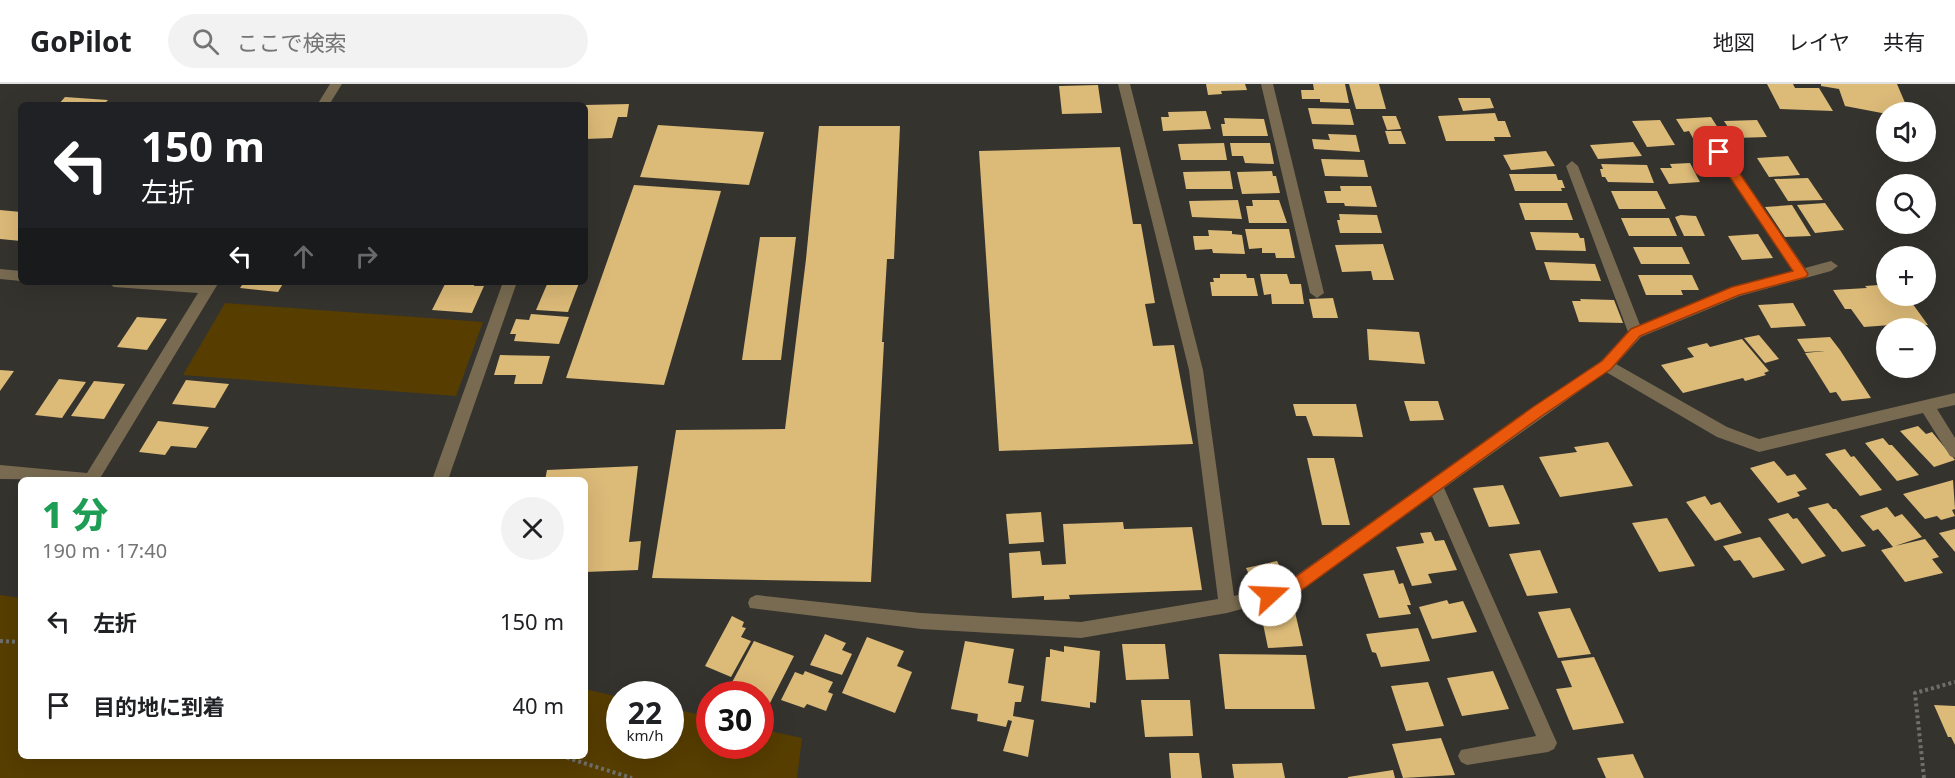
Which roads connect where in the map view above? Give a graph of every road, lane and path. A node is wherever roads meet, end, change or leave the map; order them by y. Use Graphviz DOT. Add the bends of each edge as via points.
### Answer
graph roads {
  1 [pos="336,84"];
  2 [pos="1124,84"];
  3 [pos="1267,84"];
  4 [pos="325,102"];
  5 [pos="1719,152"];
  6 [pos="1572,166"];
  7 [pos="1831,266"];
  8 [pos="0,274"];
  9 [pos="1802,274"];
  10 [pos="18,276"];
  11 [pos="210,285"];
  12 [pos="509,285"];
  13 [pos="1317,293"];
  14 [pos="1636,333"];
  15 [pos="1606,365"];
  16 [pos="1955,399"];
  17 [pos="1927,406"];
  18 [pos="1955,451"];
  19 [pos="0,472"];
  20 [pos="56,477"];
  21 [pos="92,477"];
  22 [pos="441,477"];
  23 [pos="1435,486"];
  24 [pos="756,603"];
  25 [pos="1227,605"];
  26 [pos="0,641"];
  27 [pos="18,642"];
  28 [pos="1955,682"];
  29 [pos="1467,756"];
  30 [pos="571,759"];
  31 [pos="632,778"];
  32 [pos="1924,778"];
  1 -- 4 [label="street"];
  2 -- 25 [label="street" via="1196,370"];
  3 -- 13 [label="street"];
  5 -- 9 [label="street"];
  6 -- 14 [label="street"];
  7 -- 9 [label="street"];
  8 -- 10 [label="street"];
  9 -- 14 [label="street" via="1737,291"];
  11 -- 21 [label="street"];
  12 -- 22 [label="street"];
  14 -- 15 [label="street"];
  15 -- 17 [label="street" via="1722,432 1759,447"];
  15 -- 23 [label="street"];
  16 -- 17 [label="street"];
  17 -- 18 [label="street"];
  19 -- 20 [label="street"];
  23 -- 25 [label="street" via="1291,589"];
  23 -- 29 [label="street" via="1548,743"];
  24 -- 25 [label="street" via="921,621 1081,630"];
  26 -- 27 [label="path"];
  28 -- 32 [label="path" via="1915,693"];
  30 -- 31 [label="path"];
}
